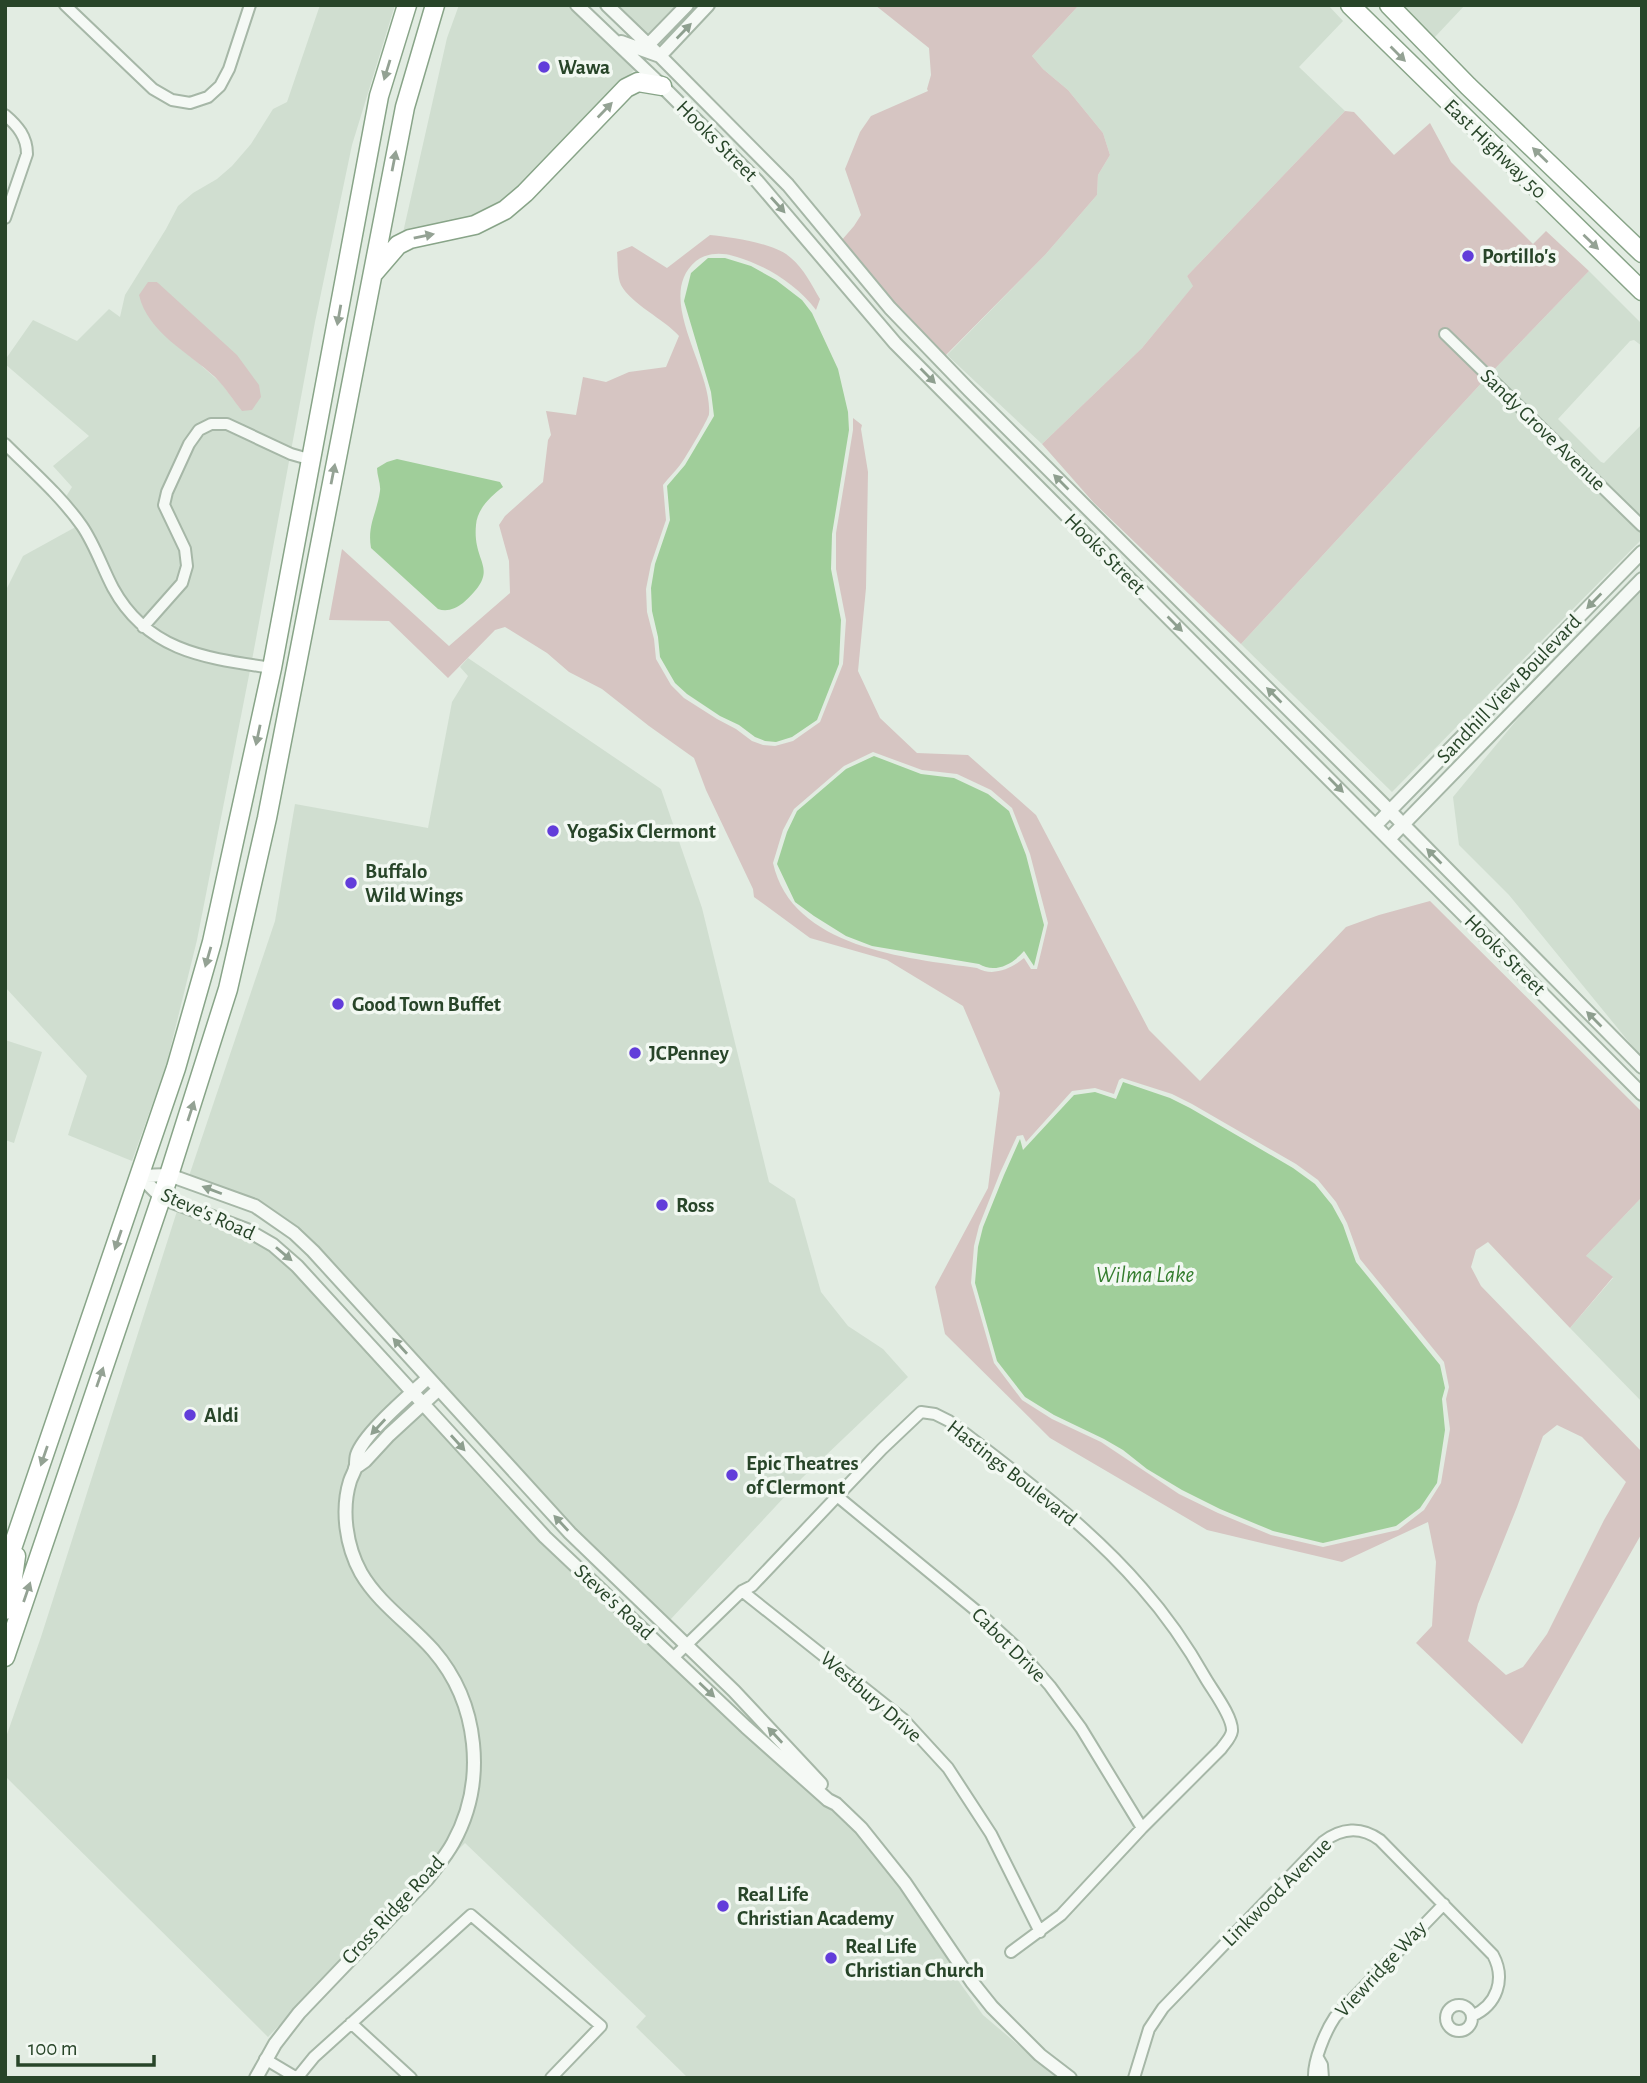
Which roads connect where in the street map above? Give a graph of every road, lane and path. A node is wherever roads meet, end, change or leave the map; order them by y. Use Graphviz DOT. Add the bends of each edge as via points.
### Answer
graph roads {
  1 [pos="65,5"];
  2 [pos="236,5"];
  3 [pos="407,5"];
  4 [pos="435,5"];
  5 [pos="577,5"];
  6 [pos="607,5"];
  7 [pos="687,5"];
  8 [pos="708,5"];
  9 [pos="1350,5"];
  10 [pos="1389,5"];
  11 [pos="248,10"];
  12 [pos="607,33"];
  13 [pos="653,51"];
  14 [pos="662,86"];
  15 [pos="5,115"];
  16 [pos="1525,177"];
  17 [pos="1576,189"];
  18 [pos="5,218"];
  19 [pos="1567,219"];
  20 [pos="1619,232"];
  21 [pos="1642,253"];
  22 [pos="372,276"];
  23 [pos="1642,291"];
  24 [pos="1445,334"];
  25 [pos="331,362"];
  26 [pos="346,412"];
  27 [pos="5,444"];
  28 [pos="311,463"];
  29 [pos="1642,526"];
  30 [pos="1642,552"];
  31 [pos="1642,579"];
  32 [pos="1160,582"];
  33 [pos="1146,596"];
  34 [pos="143,626"];
  35 [pos="1532,665"];
  36 [pos="272,668"];
  37 [pos="1545,678"];
  38 [pos="294,681"];
  39 [pos="1390,811"];
  40 [pos="1376,825"];
  41 [pos="1403,825"];
  42 [pos="1390,839"];
  43 [pos="249,900"];
  44 [pos="1638,1064"];
  45 [pos="1622,1073"];
  46 [pos="1642,1094"];
  47 [pos="169,1175"];
  48 [pos="140,1176"];
  49 [pos="162,1198"];
  50 [pos="428,1378"];
  51 [pos="439,1389"];
  52 [pos="412,1393"];
  53 [pos="423,1404"];
  54 [pos="355,1468"];
  55 [pos="837,1496"];
  56 [pos="19,1528"];
  57 [pos="5,1569"];
  58 [pos="742,1591"];
  59 [pos="5,1610"];
  60 [pos="686,1645"];
  61 [pos="5,1657"];
  62 [pos="673,1658"];
  63 [pos="836,1804"];
  64 [pos="1142,1828"];
  65 [pos="1444,1904"];
  66 [pos="1040,1932"];
  67 [pos="1011,1952"];
  68 [pos="1472,2015"];
  69 [pos="351,2023"];
  70 [pos="1318,2058"];
  71 [pos="265,2059"];
  72 [pos="256,2078"];
  73 [pos="297,2078"];
  74 [pos="411,2078"];
  75 [pos="551,2078"];
  76 [pos="1070,2078"];
  77 [pos="1134,2078"];
  78 [pos="1314,2078"];
  79 [pos="1323,2078"];
  1 -- 11 [label="street" via="153,89 179,102 208,97 220,86"];
  2 -- 11 [label="street"];
  3 -- 25 [label="highway, one-way" via="379,96"];
  22 -- 4 [label="highway, one-way" via="405,107"];
  5 -- 12 [label="street, Hooks Street"];
  6 -- 13 [label="street, Hooks Street"];
  7 -- 13 [label="street"];
  13 -- 8 [label="street, one-way"];
  9 -- 16 [label="highway, East Highway 50, one-way"];
  17 -- 10 [label="highway, East Highway 50, one-way"];
  12 -- 13 [label="street" via="622,44"];
  12 -- 14 [label="street, Hooks Street"];
  13 -- 14 [label="street"];
  32 -- 13 [label="street, Hooks Street, one-way" via="890,309 788,185"];
  22 -- 14 [label="highway, one-way" via="398,245 410,239 475,225 506,210 632,84 644,81"];
  14 -- 33 [label="street, Hooks Street, one-way" via="757,181 895,343"];
  15 -- 18 [label="street" via="21,132 27,154"];
  16 -- 17 [label="highway" via="1556,192"];
  16 -- 19 [label="highway, East Highway 50"];
  17 -- 20 [label="highway, East Highway 50"];
  19 -- 20 [label="highway" via="1583,216"];
  19 -- 23 [label="highway, East Highway 50, one-way"];
  20 -- 21 [label="highway, East Highway 50"];
  22 -- 26 [label="highway"];
  24 -- 29 [label="street, Sandy Grove Avenue"];
  25 -- 26 [label="highway" via="334,385"];
  25 -- 28 [label="highway"];
  38 -- 26 [label="highway, one-way"];
  27 -- 34 [label="street" via="67,507 121,601"];
  28 -- 34 [label="street" via="227,424 199,430 164,505 185,549 187,566 182,583"];
  28 -- 36 [label="highway"];
  28 -- 38 [label="highway" via="313,520 287,656"];
  30 -- 35 [label="street, Sandhill View Boulevard, one-way"];
  31 -- 37 [label="street, Sandhill View Boulevard"];
  32 -- 33 [label="street"];
  39 -- 32 [label="street, Hooks Street, one-way"];
  33 -- 40 [label="street, Hooks Street, one-way"];
  34 -- 36 [label="street" via="186,651"];
  35 -- 37 [label="street"];
  35 -- 39 [label="street, Sandhill View Boulevard"];
  36 -- 43 [label="highway" via="279,701 251,844"];
  36 -- 48 [label="highway, one-way" via="212,942"];
  37 -- 41 [label="street, Sandhill View Boulevard"];
  38 -- 43 [label="highway"];
  39 -- 40 [label="street, Sandhill View Boulevard"];
  39 -- 41 [label="street, Hooks Street"];
  40 -- 42 [label="street, Hooks Street"];
  41 -- 42 [label="street, Sandhill View Boulevard"];
  44 -- 41 [label="street, Hooks Street, one-way"];
  42 -- 45 [label="street, Hooks Street"];
  47 -- 43 [label="highway, one-way" via="228,989"];
  44 -- 45 [label="street"];
  45 -- 46 [label="street, Hooks Street"];
  47 -- 48 [label="street, Steve's Road"];
  47 -- 49 [label="highway"];
  50 -- 47 [label="street, Steve's Road, one-way" via="294,1233 255,1206"];
  48 -- 49 [label="street, Steve's Road"];
  48 -- 56 [label="highway, one-way"];
  49 -- 52 [label="street, Steve's Road, one-way" via="238,1226 281,1251"];
  61 -- 49 [label="highway, one-way"];
  50 -- 51 [label="street, Steve's Road"];
  50 -- 52 [label="street, Cross Ridge Road"];
  51 -- 53 [label="street"];
  60 -- 51 [label="street, Steve's Road, one-way" via="570,1532"];
  52 -- 53 [label="street, Steve's Road"];
  52 -- 54 [label="street, Cross Ridge Road, one-way" via="368,1439 357,1454"];
  53 -- 54 [label="street"];
  53 -- 62 [label="street, Steve's Road, one-way" via="545,1537"];
  54 -- 71 [label="street, Cross Ridge Road" via="346,1504 351,1548 368,1584 433,1650 459,1691 474,1754 471,1797 454,1841 428,1878 319,1990"];
  55 -- 58 [label="street, Hastings Boulevard" via="752,1586"];
  55 -- 64 [label="street, Cabot Drive" via="1015,1646 1081,1728"];
  55 -- 64 [label="street, Hastings Boulevard" via="921,1412 935,1414 1050,1499 1144,1589 1191,1653 1232,1726 1230,1738"];
  56 -- 57 [label="highway"];
  56 -- 59 [label="highway"];
  58 -- 60 [label="street, Hastings Boulevard"];
  58 -- 66 [label="street, Westbury Drive" via="903,1718 948,1768 990,1834"];
  60 -- 62 [label="street, Hastings Boulevard"];
  63 -- 60 [label="street, Steve's Road, one-way"];
  62 -- 63 [label="street, Steve's Road, one-way"];
  63 -- 76 [label="street, Steve's Road" via="905,1883 992,2007"];
  64 -- 66 [label="street"];
  65 -- 68 [label="street, Linkwood Avenue" via="1497,1962 1499,1984 1494,1998"];
  65 -- 70 [label="street, Viewridge Way" via="1339,2012 1325,2034"];
  65 -- 77 [label="street, Linkwood Avenue" via="1375,1837 1351,1830 1333,1835 1158,2015 1145,2037"];
  66 -- 67 [label="street"];
  69 -- 73 [label="street"];
  69 -- 74 [label="street"];
  69 -- 75 [label="street" via="471,1915 601,2026"];
  70 -- 78 [label="street, Viewridge Way"];
  70 -- 79 [label="street"];
  71 -- 72 [label="street, Cross Ridge Road"];
  71 -- 73 [label="street"];
}
